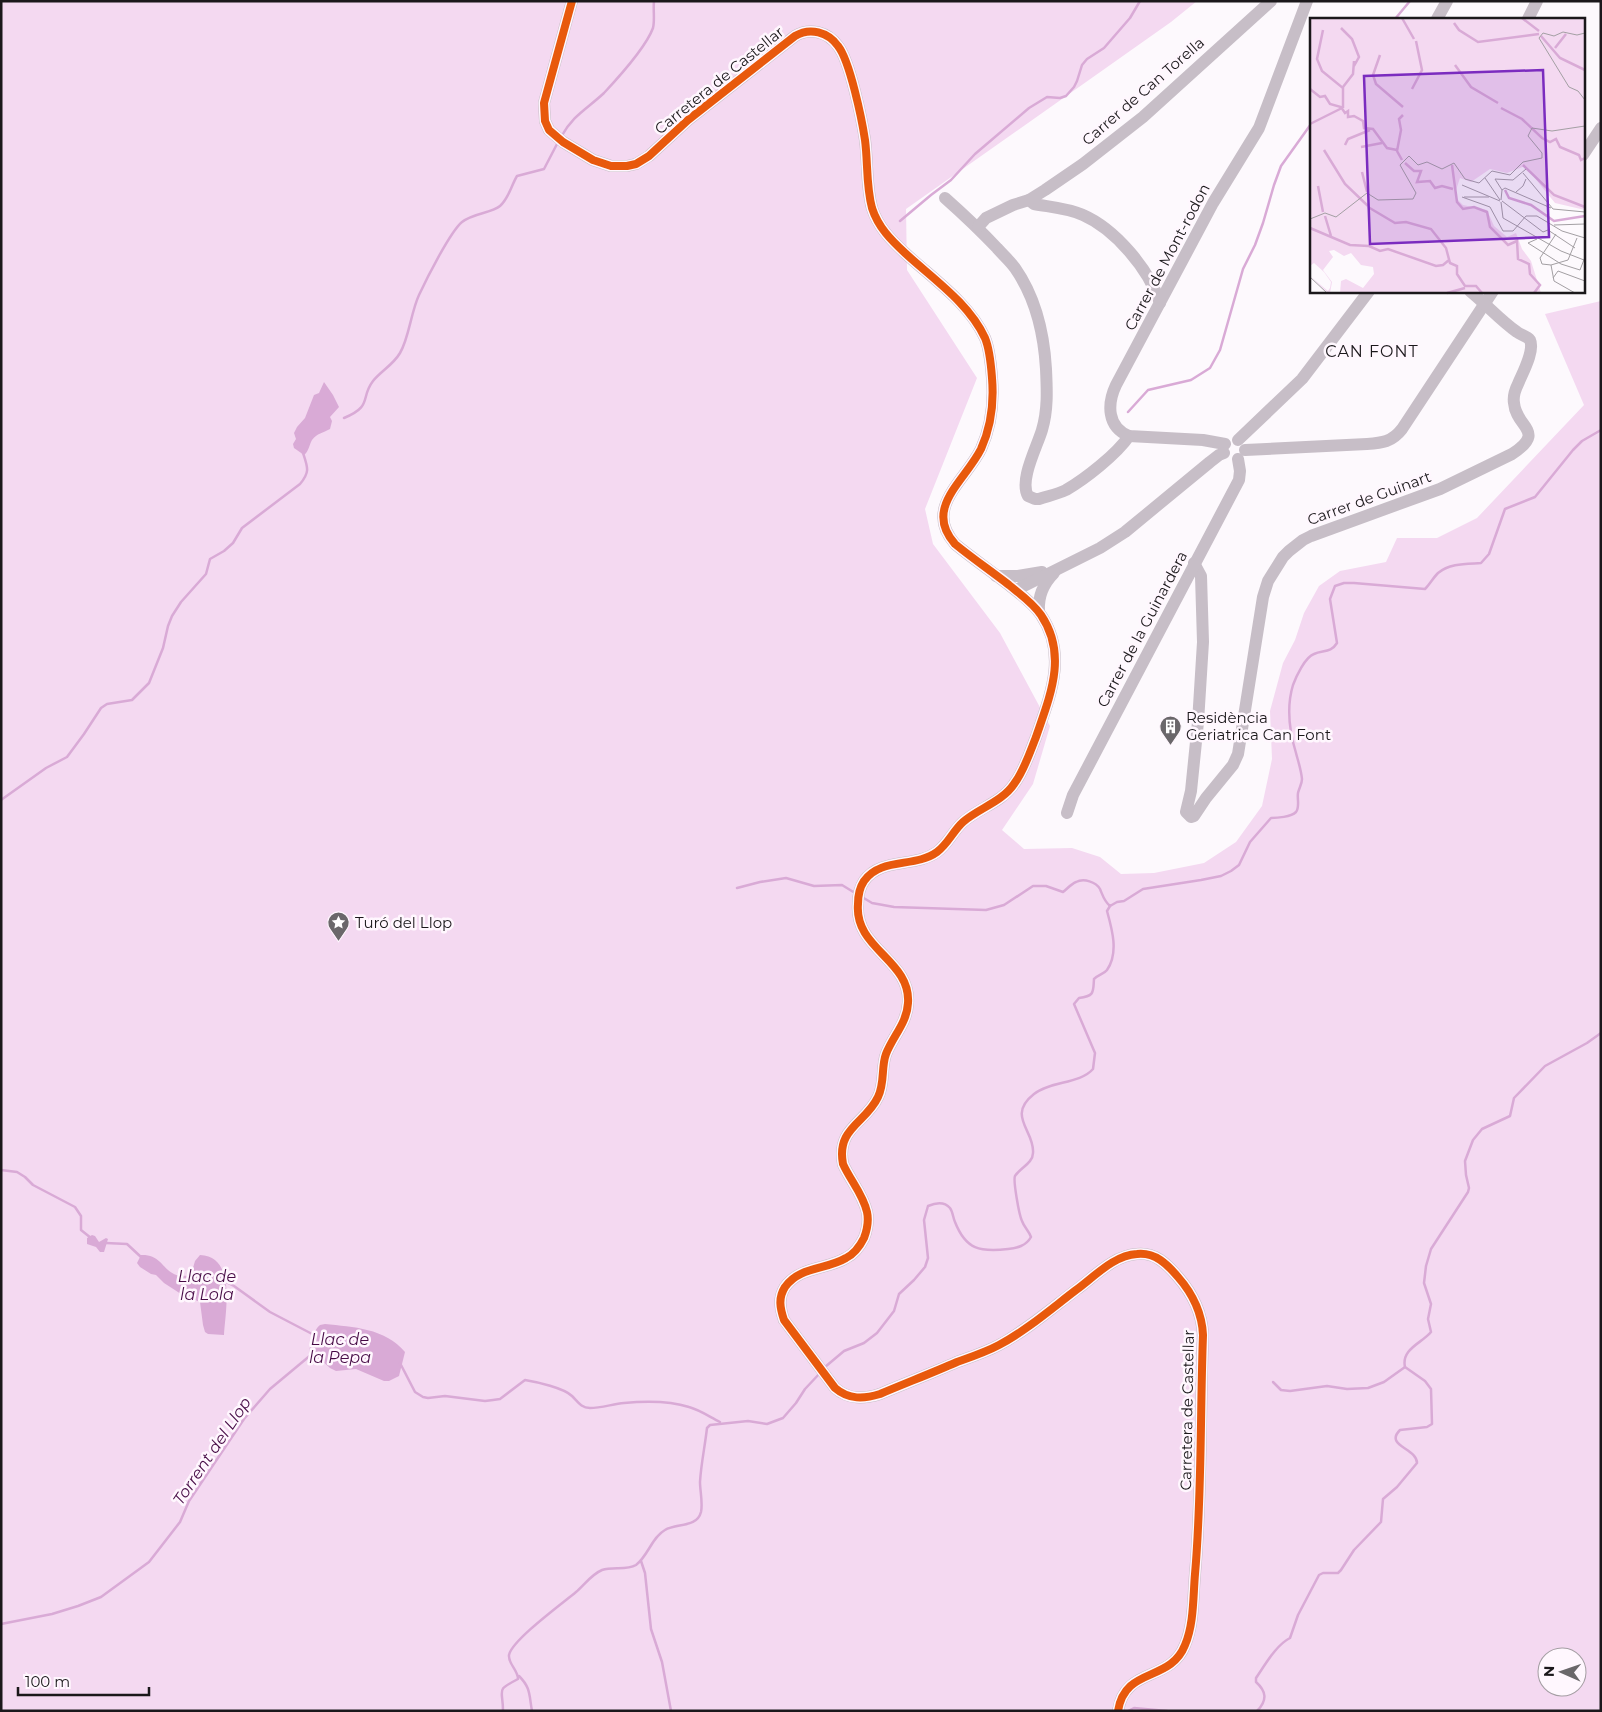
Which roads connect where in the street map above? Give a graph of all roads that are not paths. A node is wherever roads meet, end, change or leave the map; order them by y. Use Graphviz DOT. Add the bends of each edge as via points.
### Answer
graph roads {
  1 [pos="572,1"];
  2 [pos="1272,1"];
  3 [pos="1307,1"];
  4 [pos="1447,1"];
  5 [pos="1537,1"];
  6 [pos="1438,18"];
  7 [pos="1528,18"];
  8 [pos="1601,128"];
  9 [pos="1584,154"];
  10 [pos="945,198"];
  11 [pos="1029,200"];
  12 [pos="978,227"];
  13 [pos="1368,292"];
  14 [pos="1471,292"];
  15 [pos="1492,292"];
  16 [pos="1160,303"];
  17 [pos="1484,304"];
  18 [pos="1129,436"];
  19 [pos="1225,448"];
  20 [pos="1240,450"];
  21 [pos="1194,564"];
  22 [pos="1059,568"];
  23 [pos="996,576"];
  24 [pos="1016,590"];
  25 [pos="1039,611"];
  26 [pos="1067,813"];
  27 [pos="1118,1711"];
  1 -- 23 [label="street, Carretera de Castellar" via="544,103 545,121 549,130 563,142 593,160 611,166 636,164 649,156 688,120 799,33 822,33 838,45 860,115 876,220 891,240 969,313 989,350 991,412 985,438 947,501 942,521 955,544"];
  2 -- 11 [label="street, Carrer de Can Torella" via="1143,117 1083,164"];
  3 -- 16 [label="street, Carrer de Mont-rodon" via="1259,128 1213,203"];
  4 -- 6 [label="street"];
  5 -- 7 [label="street"];
  8 -- 9 [label="street"];
  10 -- 12 [label="street"];
  11 -- 12 [label="street, Carrer de Can Torella" via="986,218"];
  11 -- 16 [label="street" via="1034,204 1082,214 1103,227 1135,259"];
  12 -- 18 [label="street" via="1016,269 1036,310 1043,337 1046,414 1026,477 1028,496 1039,499 1067,490 1115,452"];
  13 -- 20 [label="street" via="1302,379"];
  14 -- 17 [label="street, Carrer de Guinart"];
  15 -- 17 [label="street"];
  16 -- 18 [label="street, Carrer de Mont-rodon" via="1110,401 1112,421"];
  17 -- 20 [label="street" via="1393,438 1381,443"];
  17 -- 21 [label="street, Carrer de Guinart" via="1530,341 1530,356 1514,402 1528,432 1528,440 1512,454 1456,482 1311,536 1289,551 1275,569 1263,597 1238,754 1233,765 1191,817 1186,808 1191,791 1203,642 1202,583"];
  18 -- 19 [label="street" via="1203,440"];
  19 -- 20 [label="street" via="1232,439"];
  19 -- 20 [label="street" via="1230,459"];
  19 -- 22 [label="street" via="1125,532"];
  20 -- 21 [label="street, Carrer de la Guinardera" via="1239,480"];
  21 -- 26 [label="street, Carrer de la Guinardera" via="1073,795"];
  22 -- 23 [label="street" via="1032,575"];
  22 -- 24 [label="street"];
  22 -- 25 [label="street" via="1042,588"];
  23 -- 24 [label="street, Carretera de Castellar"];
  24 -- 25 [label="street, Carretera de Castellar"];
  25 -- 27 [label="street, Carretera de Castellar" via="1051,638 1056,671 1038,730 1014,784 1000,798 963,823 936,853 918,861 882,868 868,876 860,891 858,920 870,942 898,971 908,990 908,1010 886,1055 882,1088 843,1143 843,1164 864,1202 868,1222 858,1248 848,1258 793,1278 781,1295 780,1307 784,1320 835,1388 854,1398 871,1397 999,1344 1032,1324 1119,1259 1145,1254 1154,1256 1171,1269 1188,1291 1202,1327 1198,1528 1190,1625 1185,1646 1176,1659 1131,1684 1122,1696"];
}
